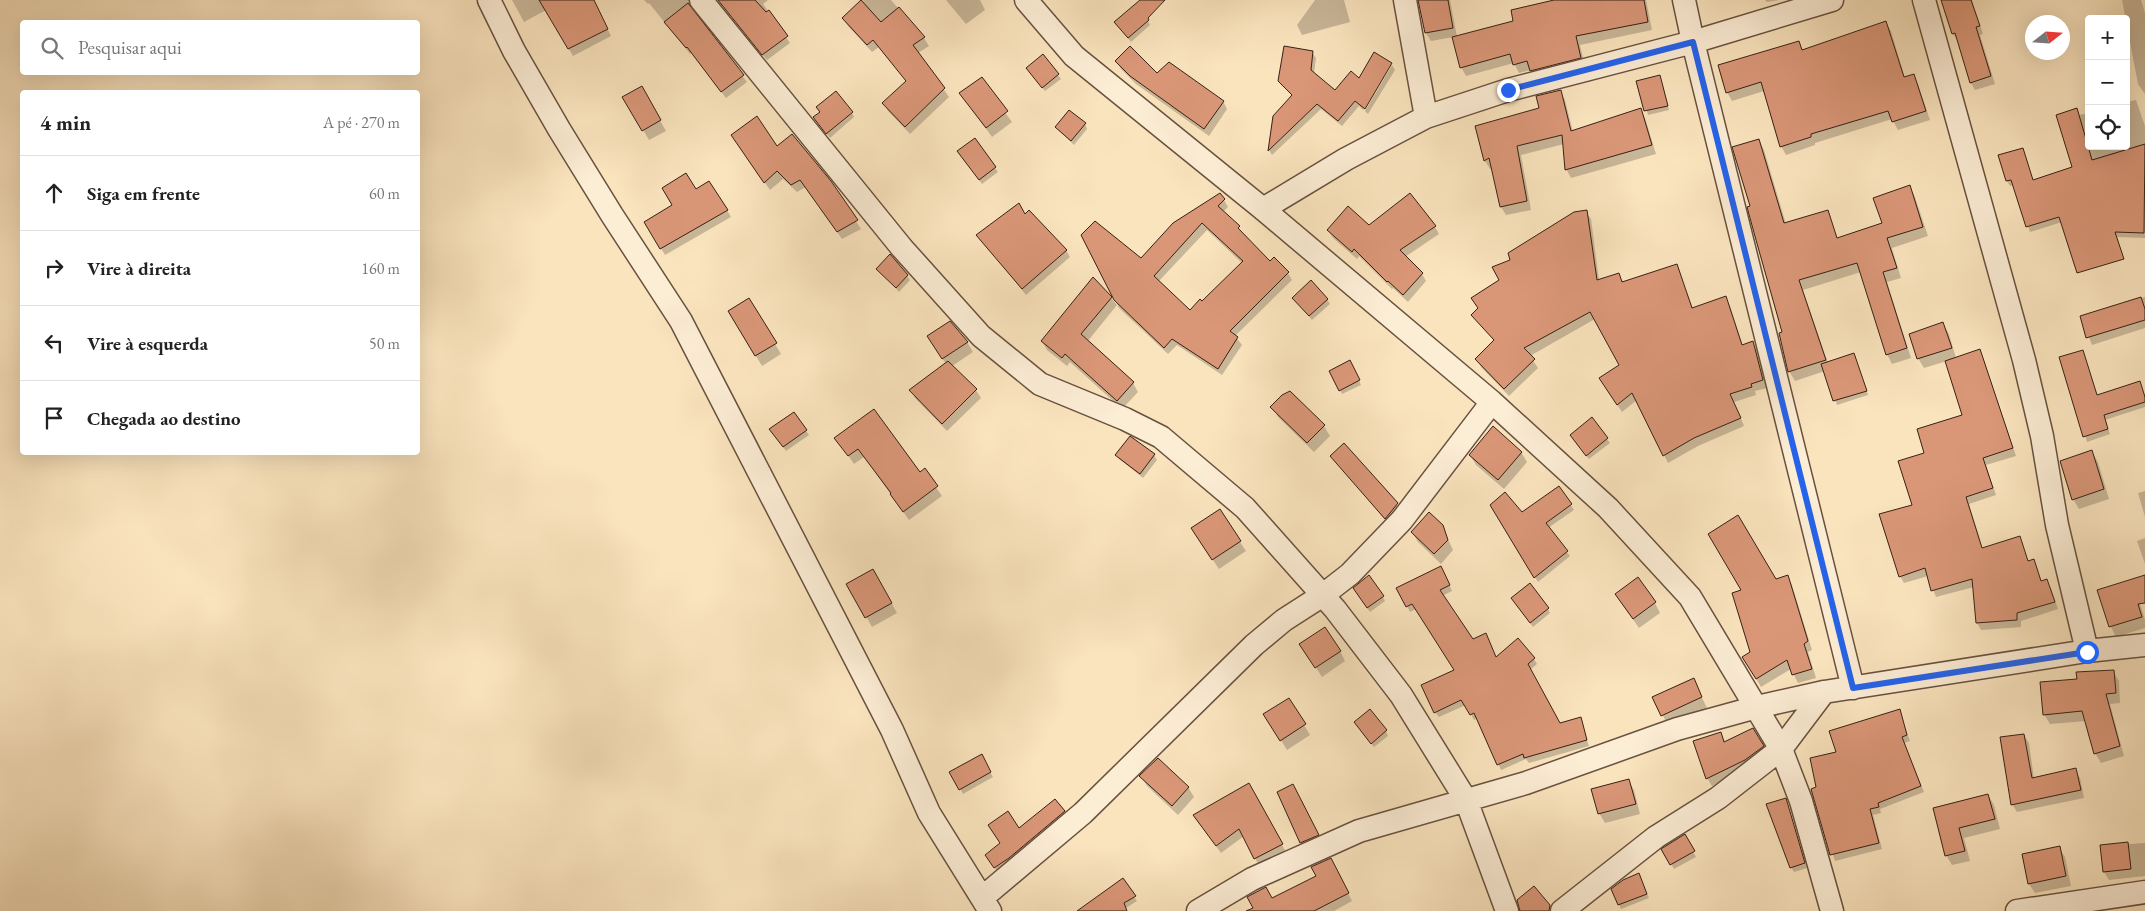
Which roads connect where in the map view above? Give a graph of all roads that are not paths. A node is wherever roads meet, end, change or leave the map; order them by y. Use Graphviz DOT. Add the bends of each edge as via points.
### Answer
graph roads {
  1 [pos="489,0"];
  2 [pos="701,0"];
  3 [pos="1026,0"];
  4 [pos="1405,0"];
  5 [pos="1684,0"];
  6 [pos="1832,0"];
  7 [pos="1924,0"];
  8 [pos="1693,42"];
  9 [pos="1426,117"];
  10 [pos="1262,209"];
  11 [pos="1492,402"];
  12 [pos="1323,595"];
  13 [pos="2145,645"];
  14 [pos="2087,652"];
  15 [pos="1853,688"];
  16 [pos="1824,692"];
  17 [pos="1757,707"];
  18 [pos="1781,749"];
  19 [pos="1466,800"];
  20 [pos="2145,892"];
  21 [pos="986,905"];
  22 [pos="1198,911"];
  23 [pos="1507,911"];
  24 [pos="1562,911"];
  25 [pos="1832,911"];
  26 [pos="2017,911"];
  1 -- 21 [label="street" via="559,129 681,321 892,730 929,813"];
  2 -- 12 [label="street" via="902,248 980,336 1040,384 1161,437 1244,508"];
  3 -- 10 [label="street" via="1074,56"];
  4 -- 9 [label="street"];
  5 -- 8 [label="street"];
  6 -- 8 [label="street"];
  7 -- 14 [label="street" via="2024,360 2042,436 2057,526"];
  8 -- 9 [label="street" via="1508,90"];
  8 -- 15 [label="street"];
  9 -- 10 [label="street" via="1346,159"];
  10 -- 11 [label="street"];
  11 -- 12 [label="street" via="1402,520 1350,574"];
  11 -- 17 [label="street" via="1608,508 1690,597"];
  12 -- 19 [label="street" via="1401,695"];
  12 -- 21 [label="street" via="1284,620 1254,645"];
  13 -- 14 [label="street"];
  14 -- 15 [label="street"];
  15 -- 16 [label="street"];
  16 -- 17 [label="street"];
  16 -- 18 [label="street"];
  17 -- 18 [label="street"];
  17 -- 19 [label="street" via="1677,729 1526,783"];
  18 -- 24 [label="street" via="1718,798 1656,837"];
  18 -- 25 [label="street" via="1801,801"];
  19 -- 22 [label="street" via="1359,831 1252,879"];
  19 -- 23 [label="street"];
  20 -- 26 [label="street"];
}
